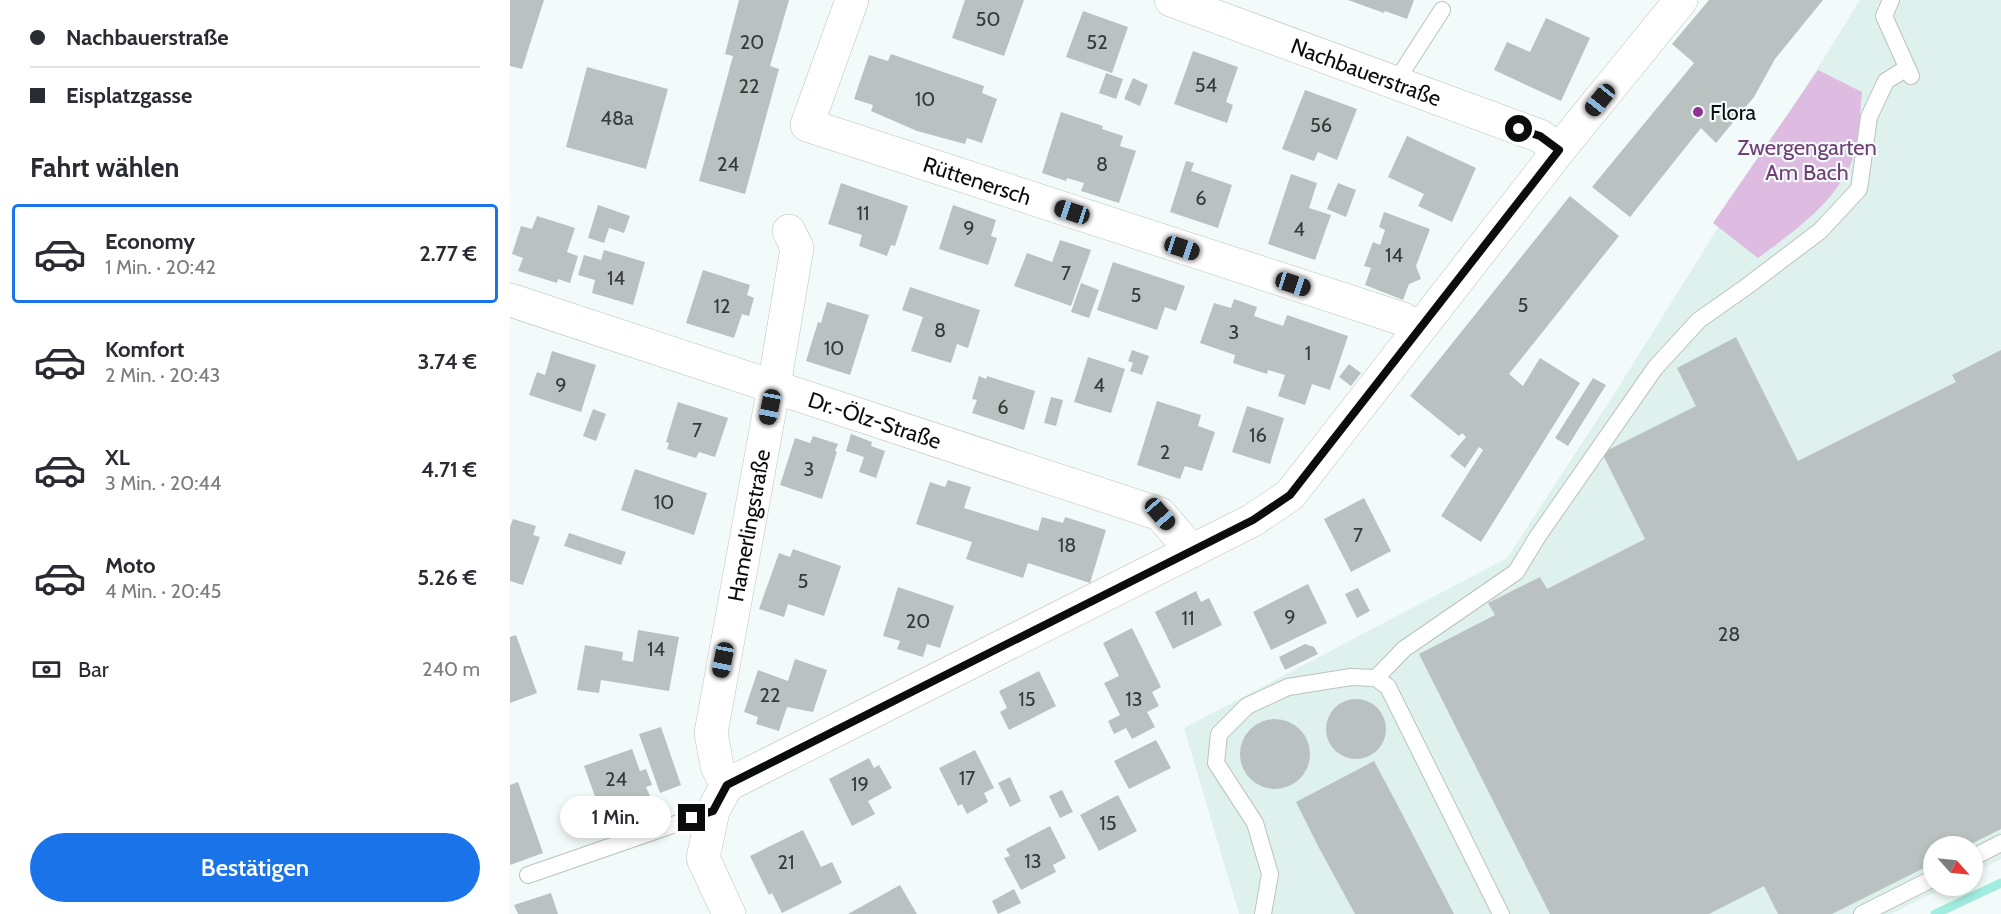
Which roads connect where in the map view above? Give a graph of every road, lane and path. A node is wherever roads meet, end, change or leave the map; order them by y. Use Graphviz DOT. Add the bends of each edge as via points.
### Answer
graph roads {
  1 [pos="852,0"];
  2 [pos="1172,0"];
  3 [pos="1681,0"];
  4 [pos="1891,0"];
  5 [pos="1442,10"];
  6 [pos="1395,83"];
  7 [pos="1559,150"];
  8 [pos="789,231"];
  9 [pos="510,300"];
  10 [pos="1419,329"];
  11 [pos="774,386"];
  12 [pos="1192,550"];
  13 [pos="1376,678"];
  14 [pos="720,798"];
  15 [pos="2001,843"];
  16 [pos="1983,852"];
  17 [pos="528,875"];
  18 [pos="1923,884"];
  19 [pos="729,914"];
  20 [pos="1263,914"];
  21 [pos="1501,914"];
  22 [pos="1862,914"];
  1 -- 10 [label="street, Rüttenersch" via="807,126 1392,316"];
  2 -- 6 [label="street, Nachbauerstraße"];
  3 -- 7 [label="street"];
  4 -- 13 [label="lane" via="1884,16 1909,72 1886,81 1869,117 1859,189 1820,231 1699,320 1662,360 1614,424 1516,572 1404,649"];
  5 -- 6 [label="lane"];
  6 -- 7 [label="street, Nachbauerstraße" via="1540,136"];
  7 -- 10 [label="street"];
  8 -- 11 [label="street, Hamerlingstraße" via="797,248"];
  9 -- 11 [label="street, Dr.-Ölz-Straße"];
  10 -- 12 [label="street" via="1290,495 1261,516"];
  11 -- 12 [label="street, Dr.-Ölz-Straße" via="1160,514"];
  11 -- 14 [label="street, Hamerlingstraße" via="711,733"];
  12 -- 14 [label="street"];
  13 -- 20 [label="lane" via="1351,677 1288,687 1247,706 1219,734 1216,763 1255,823 1270,874"];
  13 -- 21 [label="lane" via="1388,687"];
  14 -- 17 [label="lane"];
  14 -- 19 [label="street" via="703,858"];
  15 -- 16 [label="lane"];
  18 -- 22 [label="lane"];
}
